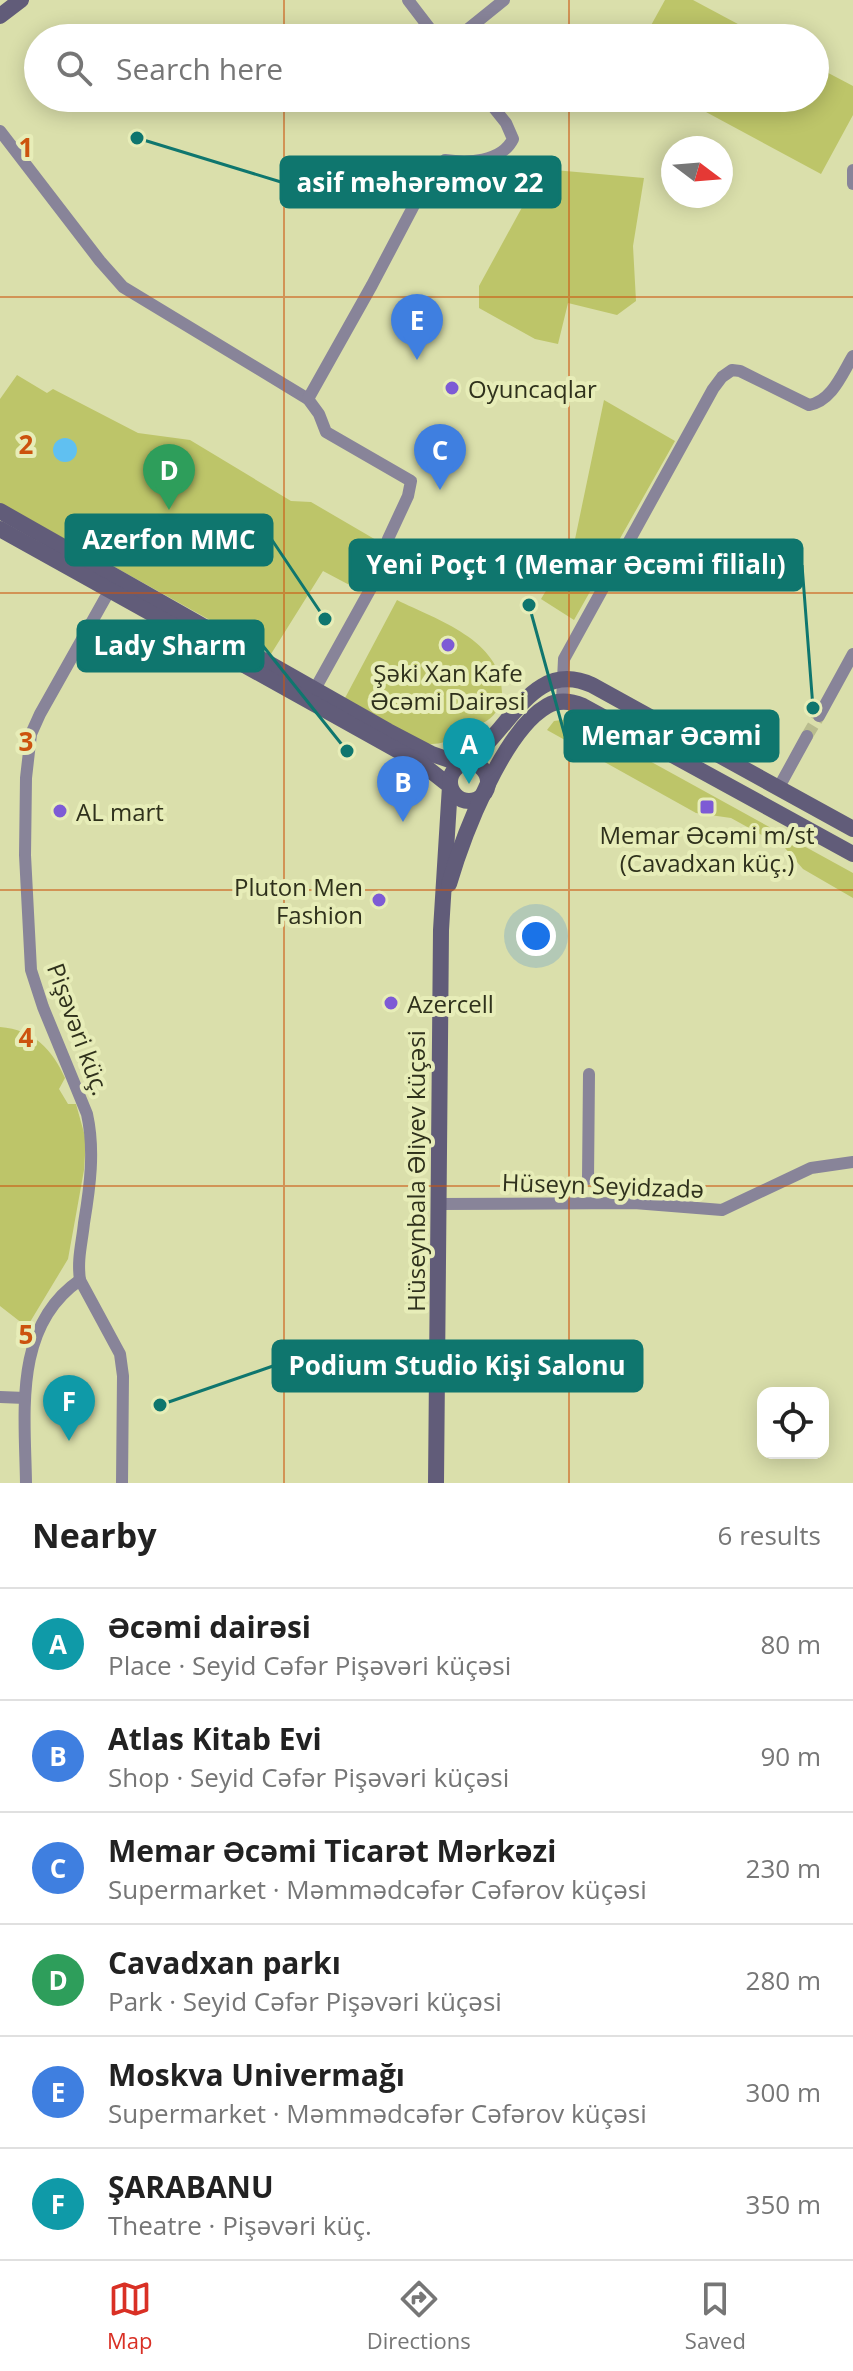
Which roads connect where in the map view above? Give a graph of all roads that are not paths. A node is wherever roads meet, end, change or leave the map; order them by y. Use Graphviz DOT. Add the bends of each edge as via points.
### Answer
graph roads {
  1 [pos="21,0"];
  2 [pos="408,0"];
  3 [pos="504,0"];
  4 [pos="0,16"];
  5 [pos="426,24"];
  6 [pos="474,24"];
  7 [pos="497,112"];
  8 [pos="0,131"];
  9 [pos="853,170"];
  10 [pos="853,184"];
  11 [pos="853,356"];
  12 [pos="308,399"];
  13 [pos="0,511"];
  14 [pos="0,529"];
  15 [pos="113,583"];
  16 [pos="853,654"];
  17 [pos="562,678"];
  18 [pos="315,689"];
  19 [pos="562,701"];
  20 [pos="819,716"];
  21 [pos="807,736"];
  22 [pos="461,764"];
  23 [pos="450,786"];
  24 [pos="779,787"];
  25 [pos="485,793"];
  26 [pos="853,829"];
  27 [pos="853,854"];
  28 [pos="442,908"];
  29 [pos="589,1074"];
  30 [pos="853,1162"];
  31 [pos="588,1179"];
  32 [pos="438,1204"];
  33 [pos="80,1280"];
  34 [pos="0,1397"];
  35 [pos="25,1398"];
  36 [pos="26,1483"];
  37 [pos="122,1483"];
  38 [pos="436,1483"];
  1 -- 4 [label="street"];
  2 -- 5 [label="street"];
  3 -- 6 [label="street"];
  7 -- 12 [label="street" via="513,139 510,145 469,163 445,160 432,171"];
  8 -- 12 [label="street" via="123,287"];
  9 -- 10 [label="street"];
  11 -- 17 [label="street" via="829,395 809,405 740,371 722,377 564,659"];
  12 -- 18 [label="street" via="326,432 411,481 376,579"];
  13 -- 15 [label="street"];
  14 -- 15 [label="street"];
  15 -- 18 [label="street"];
  15 -- 23 [label="street" via="422,764"];
  15 -- 33 [label="street, Pişəvəri küç." via="31,734 26,778 31,970 91,1129"];
  16 -- 20 [label="street"];
  17 -- 19 [label="street"];
  17 -- 22 [label="street" via="530,694 486,745"];
  17 -- 24 [label="street" via="592,685"];
  18 -- 22 [label="street" via="416,747"];
  19 -- 25 [label="street" via="528,722"];
  19 -- 27 [label="street" via="583,706"];
  21 -- 24 [label="street"];
  22 -- 23 [label="street" via="453,771"];
  22 -- 25 [label="street" via="484,770"];
  23 -- 25 [label="street" via="456,797 468,802"];
  23 -- 28 [label="street"];
  24 -- 26 [label="street"];
  25 -- 28 [label="street"];
  28 -- 32 [label="street, Hüseynbala Əliyev küçəsi"];
  29 -- 31 [label="street"];
  30 -- 32 [label="street, Hüseyn Seyidzadə" via="811,1168 722,1210 634,1203"];
  32 -- 38 [label="street, Hüseynbala Əliyev küçəsi"];
  33 -- 35 [label="street" via="57,1299 42,1322 28,1363"];
  33 -- 37 [label="street" via="120,1354"];
  34 -- 35 [label="street"];
  35 -- 36 [label="street"];
}
